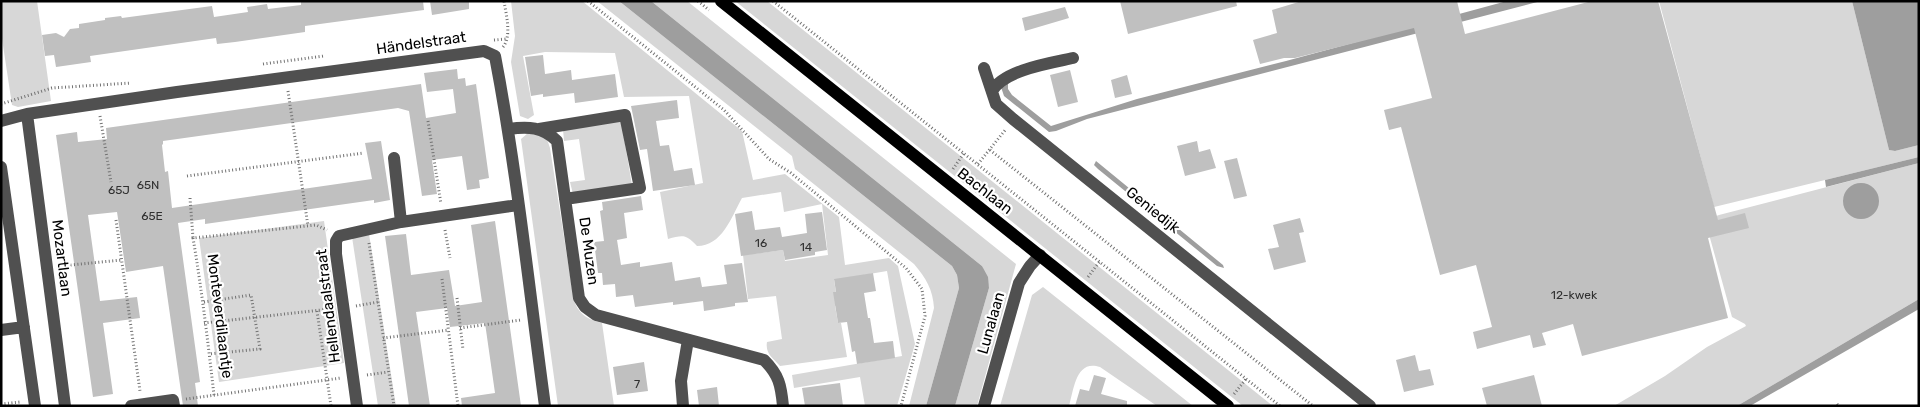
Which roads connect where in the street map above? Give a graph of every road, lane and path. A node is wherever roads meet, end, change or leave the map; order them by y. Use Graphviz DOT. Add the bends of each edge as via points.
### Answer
graph roads {
  1 [pos="504,1"];
  2 [pos="588,1"];
  3 [pos="722,1"];
  4 [pos="773,1"];
  5 [pos="495,56"];
  6 [pos="1073,58"];
  7 [pos="984,68"];
  8 [pos="286,77"];
  9 [pos="992,91"];
  10 [pos="98,104"];
  11 [pos="27,114"];
  12 [pos="1014,119"];
  13 [pos="1,121"];
  14 [pos="428,121"];
  15 [pos="538,129"];
  16 [pos="509,130"];
  17 [pos="990,150"];
  18 [pos="364,153"];
  19 [pos="964,153"];
  20 [pos="394,158"];
  21 [pos="299,162"];
  22 [pos="978,164"];
  23 [pos="1,167"];
  24 [pos="187,176"];
  25 [pos="945,180"];
  26 [pos="111,182"];
  27 [pos="190,198"];
  28 [pos="565,199"];
  29 [pos="518,205"];
  30 [pos="443,216"];
  31 [pos="116,220"];
  32 [pos="401,222"];
  33 [pos="308,226"];
  34 [pos="367,230"];
  35 [pos="339,236"];
  36 [pos="193,238"];
  37 [pos="1040,255"];
  38 [pos="450,258"];
  39 [pos="122,260"];
  40 [pos="1100,261"];
  41 [pos="47,267"];
  42 [pos="442,278"];
  43 [pos="1080,287"];
  44 [pos="457,298"];
  45 [pos="204,302"];
  46 [pos="378,302"];
  47 [pos="344,308"];
  48 [pos="317,311"];
  49 [pos="255,318"];
  50 [pos="533,318"];
  51 [pos="204,323"];
  52 [pos="24,327"];
  53 [pos="460,328"];
  54 [pos="1,330"];
  55 [pos="449,330"];
  56 [pos="383,338"];
  57 [pos="688,340"];
  58 [pos="463,350"];
  59 [pos="209,354"];
  60 [pos="388,372"];
  61 [pos="353,377"];
  62 [pos="1246,379"];
  63 [pos="327,380"];
  64 [pos="214,396"];
  65 [pos="35,403"];
  66 [pos="173,403"];
  67 [pos="1,404"];
  68 [pos="136,405"];
  69 [pos="1227,405"];
  70 [pos="65,406"];
  71 [pos="331,406"];
  72 [pos="357,406"];
  73 [pos="394,406"];
  74 [pos="458,406"];
  75 [pos="545,406"];
  76 [pos="683,406"];
  77 [pos="783,406"];
  78 [pos="902,406"];
  79 [pos="984,406"];
  80 [pos="1280,406"];
  81 [pos="1313,406"];
  82 [pos="1370,406"];
  1 -- 5 [label="path" via="508,24 506,43"];
  2 -- 78 [label="path" via="724,110 769,159 791,173 906,268 922,289 925,316"];
  3 -- 25 [label="main road, Bachlaan"];
  4 -- 19 [label="path"];
  5 -- 8 [label="street, Händelstraat" via="484,51"];
  5 -- 16 [label="street"];
  6 -- 9 [label="street" via="1022,71 996,84"];
  7 -- 9 [label="street, Geniedijk"];
  8 -- 10 [label="street, Händelstraat"];
  8 -- 21 [label="path"];
  9 -- 12 [label="street, Geniedijk" via="996,104"];
  10 -- 11 [label="street, Händelstraat"];
  10 -- 26 [label="path"];
  11 -- 13 [label="street, Händelstraat"];
  11 -- 41 [label="street, Mozartlaan"];
  12 -- 17 [label="path"];
  12 -- 82 [label="street, Geniedijk"];
  14 -- 30 [label="path"];
  15 -- 16 [label="street"];
  15 -- 28 [label="street, De Muzen" via="557,141"];
  15 -- 28 [label="street" via="624,115 640,188"];
  16 -- 29 [label="street"];
  17 -- 22 [label="path"];
  17 -- 81 [label="path"];
  18 -- 21 [label="path"];
  19 -- 22 [label="path"];
  19 -- 25 [label="path"];
  20 -- 32 [label="street"];
  21 -- 24 [label="path"];
  21 -- 33 [label="path"];
  22 -- 40 [label="path"];
  23 -- 52 [label="street"];
  25 -- 37 [label="main road, Bachlaan"];
  27 -- 36 [label="path"];
  28 -- 57 [label="street, De Muzen" via="580,298 585,307 596,315"];
  29 -- 30 [label="street, Hellendaalstraat"];
  29 -- 50 [label="street"];
  30 -- 32 [label="street, Hellendaalstraat"];
  30 -- 38 [label="path"];
  31 -- 39 [label="path"];
  32 -- 34 [label="street, Hellendaalstraat"];
  33 -- 35 [label="path, Monteverdilaantje" via="316,225"];
  33 -- 36 [label="path, Monteverdilaantje"];
  34 -- 35 [label="street, Hellendaalstraat"];
  34 -- 46 [label="path"];
  35 -- 47 [label="street, Hellendaalstraat" via="336,254"];
  36 -- 45 [label="path, Monteverdilaantje"];
  37 -- 43 [label="main road, Bachlaan"];
  37 -- 79 [label="street, Lunalaan" via="1019,283"];
  39 -- 41 [label="path"];
  39 -- 68 [label="path"];
  40 -- 43 [label="path"];
  40 -- 62 [label="path"];
  41 -- 70 [label="street, Mozartlaan"];
  42 -- 55 [label="path"];
  43 -- 69 [label="main road, Bachlaan"];
  44 -- 53 [label="path"];
  45 -- 49 [label="path" via="251,295"];
  45 -- 51 [label="path, Monteverdilaantje"];
  46 -- 47 [label="path"];
  46 -- 56 [label="path"];
  47 -- 48 [label="path"];
  47 -- 61 [label="street, Hellendaalstraat"];
  48 -- 49 [label="path"];
  48 -- 63 [label="path"];
  49 -- 51 [label="path"];
  49 -- 59 [label="path" via="260,349"];
  50 -- 53 [label="path"];
  50 -- 75 [label="street"];
  51 -- 59 [label="path, Monteverdilaantje"];
  52 -- 54 [label="street"];
  52 -- 65 [label="street"];
  53 -- 58 [label="path"];
  55 -- 56 [label="path"];
  55 -- 74 [label="path"];
  56 -- 60 [label="path"];
  57 -- 76 [label="street" via="681,381"];
  57 -- 77 [label="street, De Muzen" via="764,360 780,383"];
  59 -- 64 [label="path, Monteverdilaantje"];
  60 -- 61 [label="path"];
  60 -- 73 [label="path"];
  61 -- 63 [label="path"];
  61 -- 72 [label="street, Hellendaalstraat"];
  62 -- 69 [label="path"];
  62 -- 80 [label="path"];
  63 -- 64 [label="path"];
  63 -- 71 [label="path"];
  64 -- 66 [label="path"];
  65 -- 67 [label="path"];
  66 -- 68 [label="street"];
}
